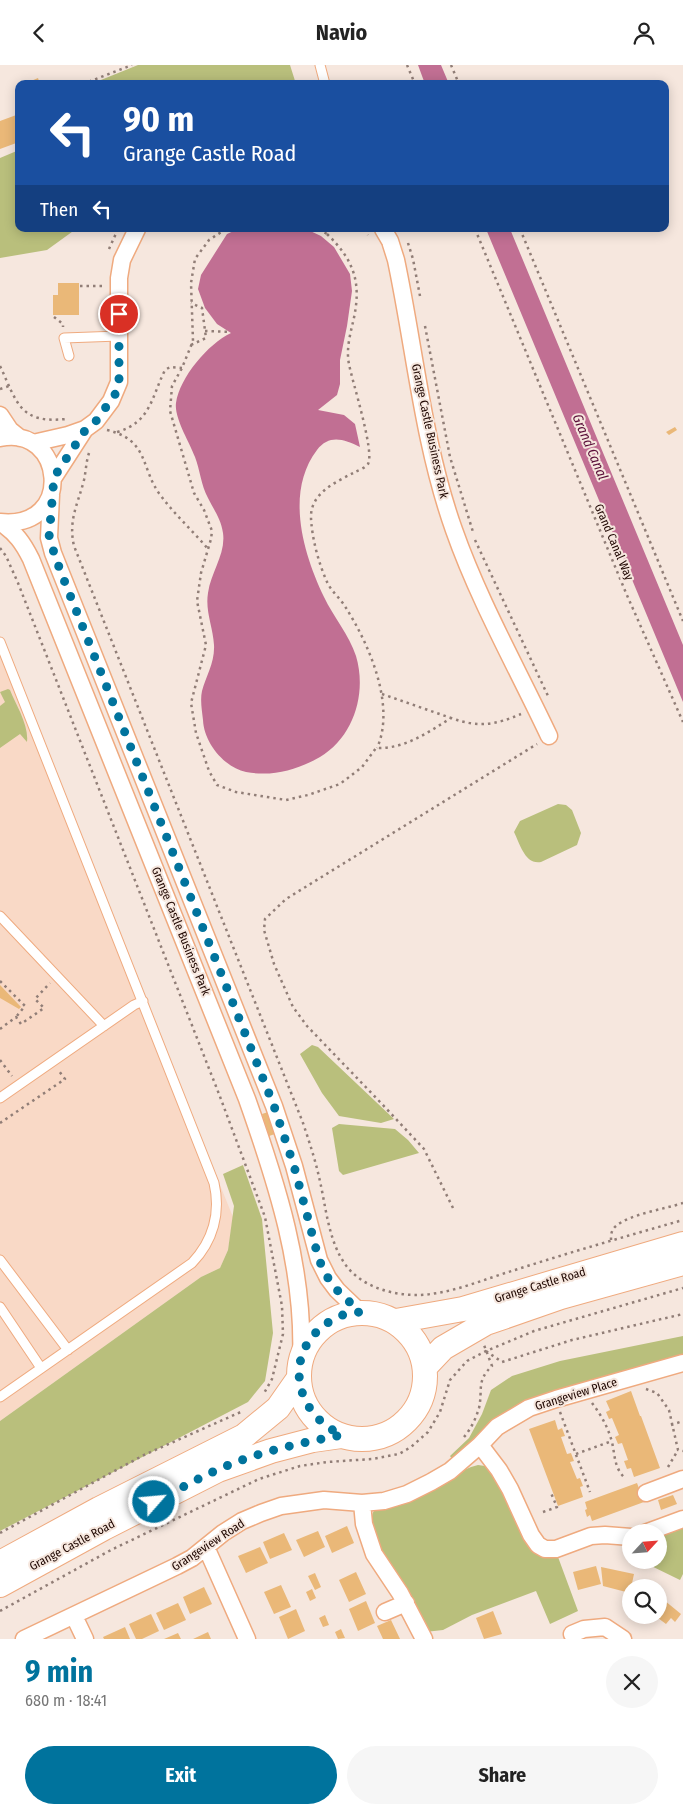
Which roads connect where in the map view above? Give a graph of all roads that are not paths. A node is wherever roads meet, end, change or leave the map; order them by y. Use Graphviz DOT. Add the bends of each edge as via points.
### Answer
graph roads {
  1 [pos="320,65"];
  2 [pos="324,80"];
  3 [pos="136,232"];
  4 [pos="385,232"];
  5 [pos="119,336"];
  6 [pos="69,356"];
  7 [pos="0,415"];
  8 [pos="86,429"];
  9 [pos="0,438"];
  10 [pos="27,440"];
  11 [pos="54,477"];
  12 [pos="51,495"];
  13 [pos="0,523"];
  14 [pos="0,642"];
  15 [pos="549,736"];
  16 [pos="0,916"];
  17 [pos="143,1001"];
  18 [pos="104,1026"];
  19 [pos="0,1098"];
  20 [pos="683,1244"];
  21 [pos="0,1260"];
  22 [pos="683,1263"];
  23 [pos="0,1307"];
  24 [pos="360,1312"];
  25 [pos="396,1321"];
  26 [pos="68,1350"];
  27 [pos="683,1363"];
  28 [pos="424,1367"];
  29 [pos="41,1368"];
  30 [pos="300,1369"];
  31 [pos="0,1397"];
  32 [pos="342,1435"];
  33 [pos="480,1445"];
  34 [pos="456,1465"];
  35 [pos="683,1479"];
  36 [pos="646,1493"];
  37 [pos="362,1503"];
  38 [pos="683,1519"];
  39 [pos="668,1525"];
  40 [pos="622,1536"];
  41 [pos="206,1547"];
  42 [pos="0,1563"];
  43 [pos="0,1585"];
  44 [pos="406,1603"];
  45 [pos="385,1612"];
  46 [pos="74,1616"];
  47 [pos="572,1634"];
  48 [pos="24,1639"];
  49 [pos="85,1639"];
  50 [pos="247,1639"];
  51 [pos="424,1639"];
  52 [pos="623,1639"];
  1 -- 2 [label="lane"];
  3 -- 5 [label="street" via="122,260 119,278"];
  4 -- 15 [label="street, Grange Castle Business Park" via="396,260 430,439 454,530"];
  5 -- 6 [label="lane" via="64,338"];
  5 -- 8 [label="street" via="116,393 96,421"];
  7 -- 10 [label="street" via="10,430"];
  8 -- 10 [label="street" via="68,435"];
  8 -- 11 [label="street"];
  9 -- 10 [label="street"];
  10 -- 11 [label="street" via="44,452"];
  11 -- 12 [label="street, Grange Castle Business Park"];
  12 -- 13 [label="street" via="40,511 29,519"];
  12 -- 24 [label="street, Grange Castle Business Park" via="49,538 53,553 274,1106 319,1260 337,1290"];
  13 -- 30 [label="street, Grange Castle Business Park" via="22,541 31,559 247,1099 276,1184 290,1239 300,1304"];
  14 -- 17 [label="lane"];
  16 -- 18 [label="lane"];
  17 -- 18 [label="lane"];
  17 -- 26 [label="lane" via="214,1183 216,1215 207,1244 192,1263"];
  18 -- 19 [label="lane"];
  20 -- 25 [label="main road, Grange Castle Road" via="463,1309"];
  21 -- 26 [label="lane"];
  22 -- 28 [label="main road, Grange Castle Road" via="561,1297 486,1323 443,1348"];
  23 -- 29 [label="lane"];
  24 -- 25 [label="main road, Grange Castle Road" via="380,1314"];
  24 -- 30 [label="main road, Grange Castle Road" via="345,1314 318,1329 309,1341"];
  25 -- 28 [label="main road, Grange Castle Road" via="419,1349"];
  26 -- 29 [label="lane"];
  27 -- 33 [label="street, Grangeview Place" via="529,1408 497,1427"];
  28 -- 32 [label="main road, Grange Castle Road" via="426,1384 420,1403 397,1429 374,1438"];
  29 -- 31 [label="lane"];
  30 -- 32 [label="main road, Grange Castle Road" via="302,1394 308,1408 321,1423"];
  30 -- 42 [label="main road, Grange Castle Road" via="278,1409 244,1436"];
  32 -- 43 [label="main road, Grange Castle Road" via="271,1451 218,1470"];
  33 -- 34 [label="street, Grangeview Place"];
  33 -- 40 [label="street" via="499,1470 538,1545 556,1549 591,1536"];
  34 -- 37 [label="street, Grangeview Road" via="407,1494"];
  35 -- 36 [label="street"];
  37 -- 41 [label="street, Grangeview Road" via="324,1500 281,1506 242,1521"];
  37 -- 44 [label="street" via="364,1524 374,1554"];
  38 -- 39 [label="street"];
  41 -- 46 [label="street, Grangeview Road" via="177,1567"];
  41 -- 50 [label="street"];
  44 -- 45 [label="street"];
  44 -- 51 [label="street"];
  46 -- 48 [label="street, Grangeview Road"];
  46 -- 49 [label="street"];
  47 -- 52 [label="street" via="605,1627"];
}
